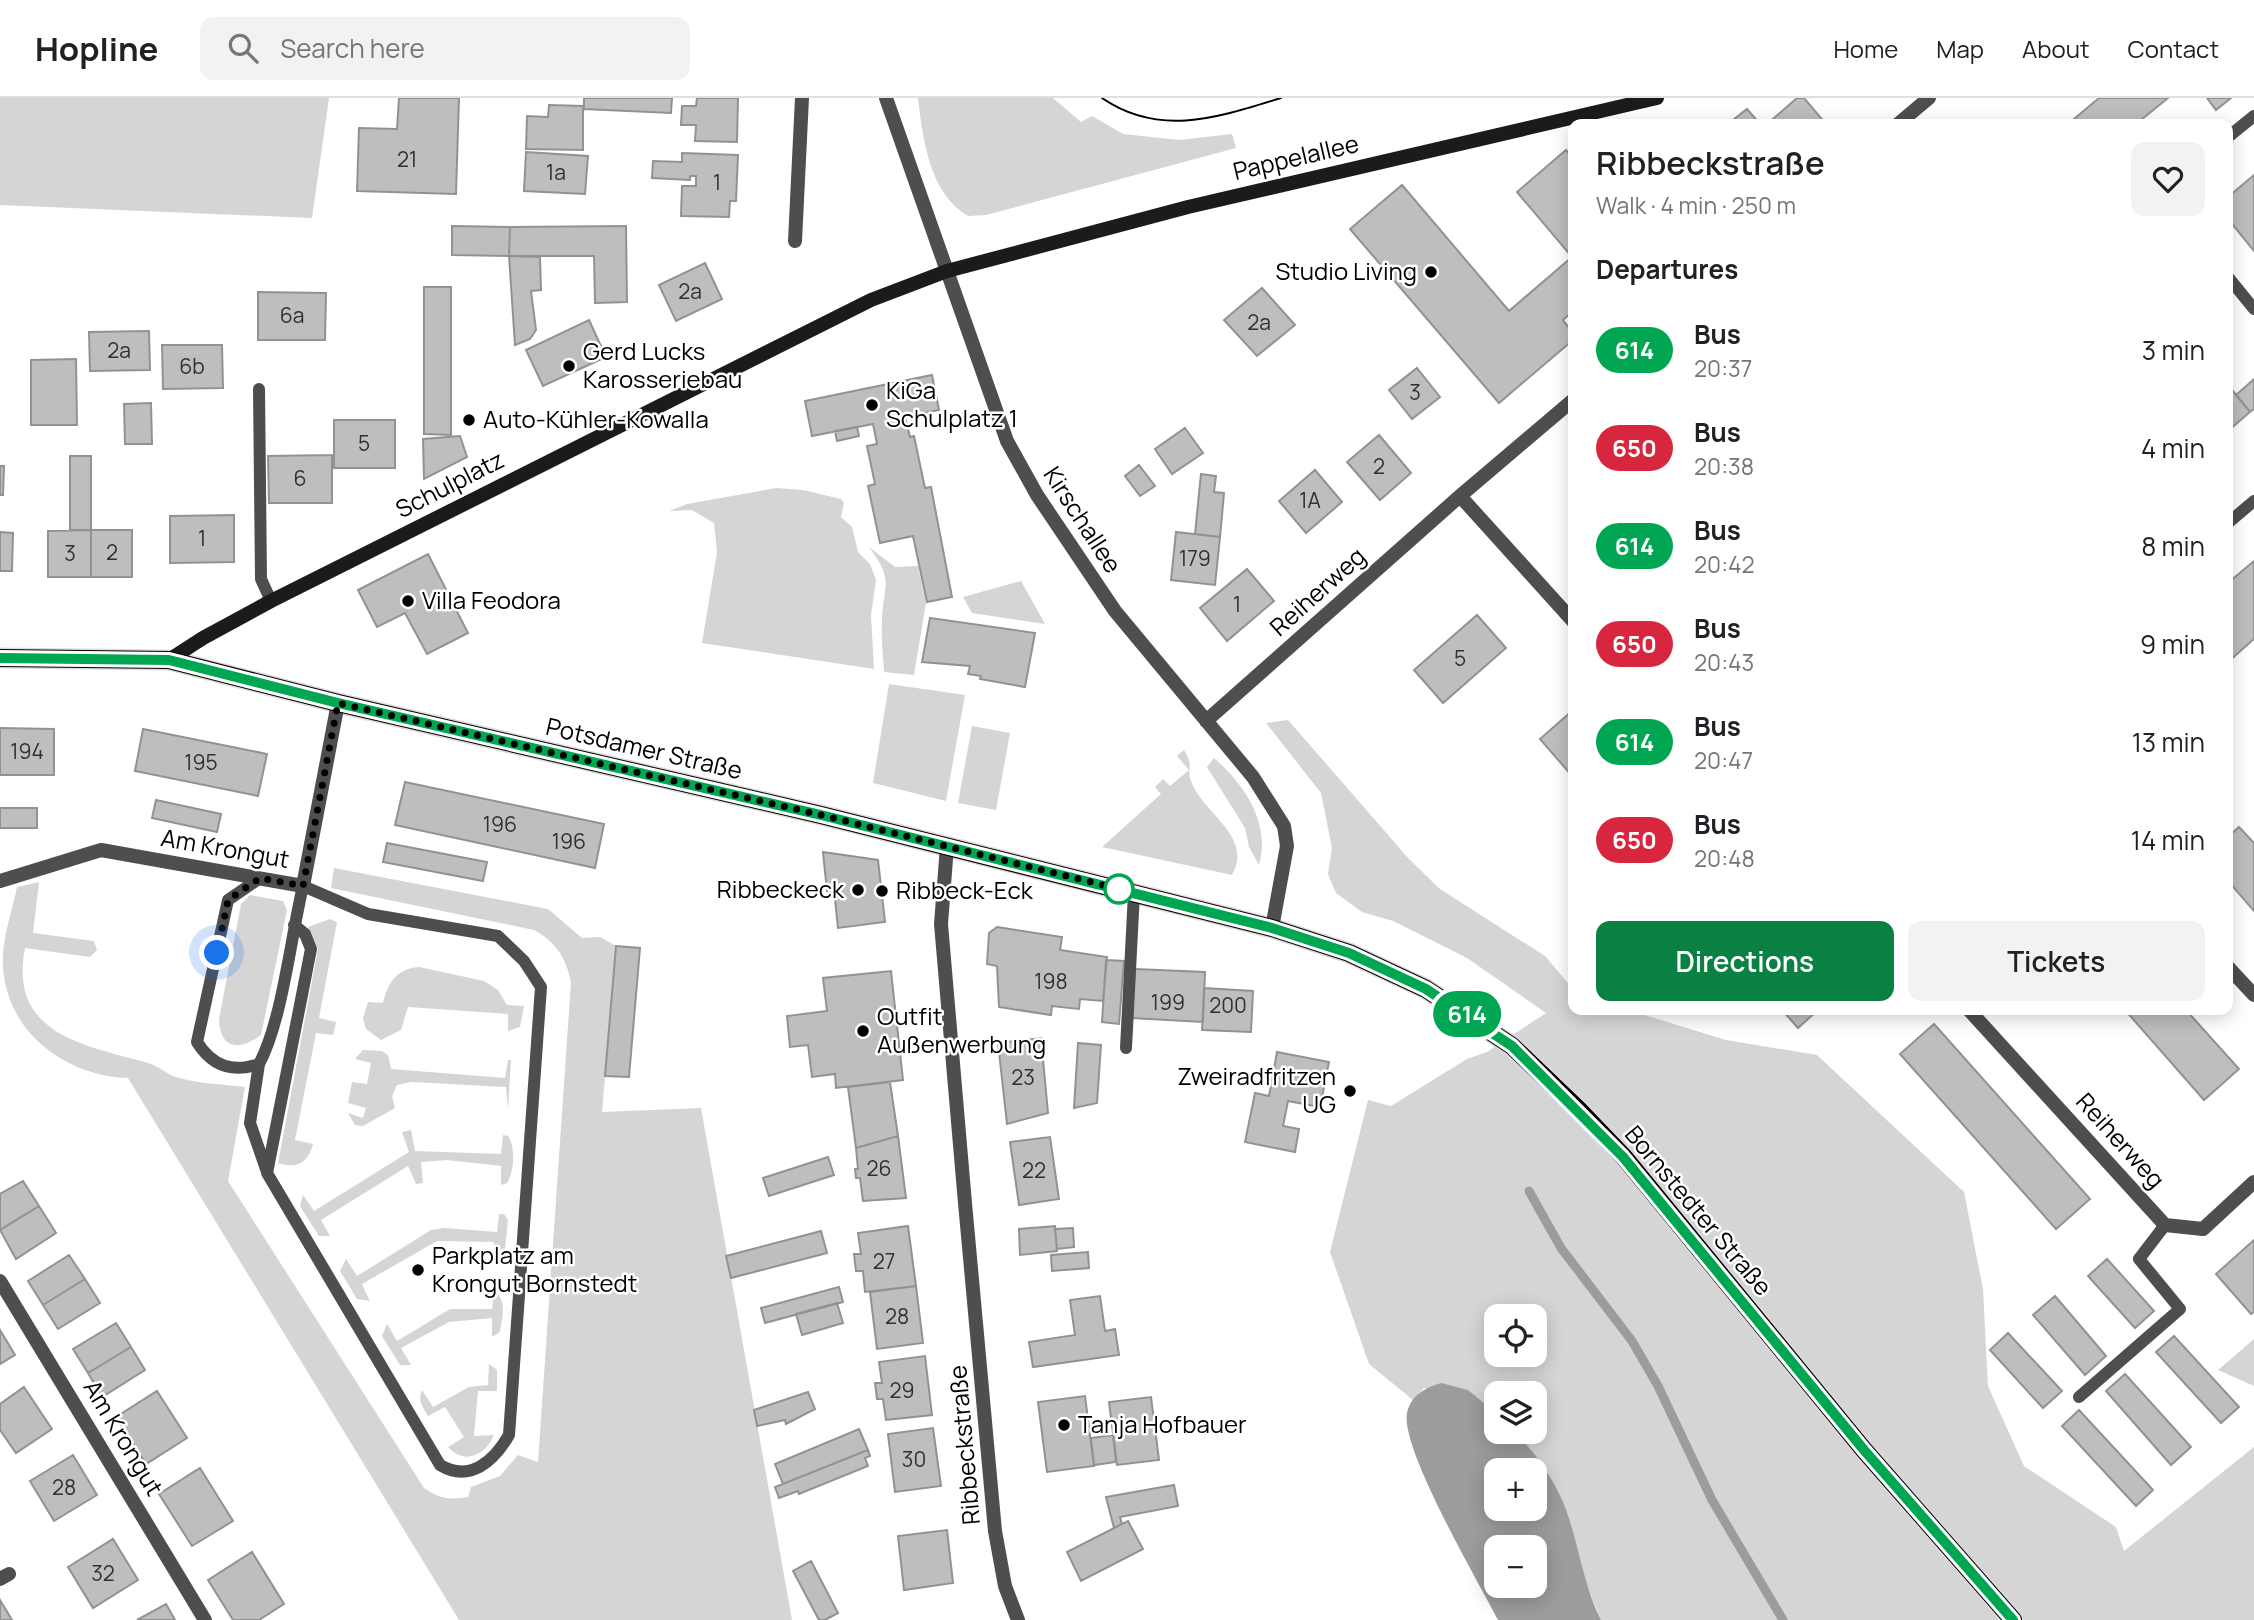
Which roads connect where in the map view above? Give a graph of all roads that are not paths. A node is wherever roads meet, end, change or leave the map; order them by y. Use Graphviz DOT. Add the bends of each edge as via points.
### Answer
graph roads {
  1 [pos="802,98"];
  2 [pos="1657,98"];
  3 [pos="1929,98"];
  4 [pos="887,99"];
  5 [pos="2254,116"];
  6 [pos="1904,119"];
  7 [pos="2233,133"];
  8 [pos="795,241"];
  9 [pos="947,271"];
  10 [pos="2233,283"];
  11 [pos="2254,309"];
  12 [pos="258,390"];
  13 [pos="1568,404"];
  14 [pos="1460,496"];
  15 [pos="2254,501"];
  16 [pos="2233,519"];
  17 [pos="271,601"];
  18 [pos="1568,615"];
  19 [pos="0,658"];
  20 [pos="169,660"];
  21 [pos="338,703"];
  22 [pos="1206,721"];
  23 [pos="947,846"];
  24 [pos="260,878"];
  25 [pos="0,881"];
  26 [pos="303,886"];
  27 [pos="1135,893"];
  28 [pos="294,925"];
  29 [pos="1272,928"];
  30 [pos="2233,972"];
  31 [pos="2254,995"];
  32 [pos="1974,1015"];
  33 [pos="1126,1048"];
  34 [pos="259,1064"];
  35 [pos="267,1173"];
  36 [pos="2254,1182"];
  37 [pos="2165,1224"];
  38 [pos="0,1281"];
  39 [pos="2079,1397"];
  40 [pos="205,1620"];
  41 [pos="1018,1620"];
  42 [pos="2013,1620"];
  1 -- 8 [label="street"];
  2 -- 9 [label="street, Pappelallee" via="1200,204"];
  3 -- 6 [label="street"];
  4 -- 9 [label="street, Kirschallee"];
  5 -- 7 [label="lane"];
  9 -- 17 [label="street, Schulplatz" via="825,323"];
  9 -- 22 [label="street, Kirschallee" via="1007,442 1037,495 1115,611"];
  10 -- 11 [label="lane"];
  12 -- 17 [label="lane" via="261,579"];
  13 -- 14 [label="street, Reiherweg"];
  14 -- 18 [label="street"];
  14 -- 22 [label="street, Reiherweg"];
  15 -- 16 [label="lane"];
  17 -- 20 [label="street, Schulplatz"];
  19 -- 20 [label="main road, Potsdamer Straße"];
  20 -- 21 [label="main road, Potsdamer Straße"];
  21 -- 23 [label="main road, Potsdamer Straße"];
  21 -- 26 [label="street, Am Krongut"];
  22 -- 29 [label="street, Kirschallee" via="1253,777 1283,826 1287,846"];
  23 -- 27 [label="main road, Potsdamer Straße"];
  23 -- 41 [label="street, Ribbeckstraße" via="941,924 995,1531 1005,1586"];
  24 -- 25 [label="street, Am Krongut" via="101,850"];
  24 -- 26 [label="street, Am Krongut"];
  24 -- 34 [label="lane" via="228,900 197,1042 207,1058 221,1065 241,1070"];
  26 -- 28 [label="lane"];
  26 -- 35 [label="lane" via="368,914 498,936 524,961 541,987 509,1435 488,1464 452,1472 440,1465"];
  27 -- 29 [label="main road, Potsdamer Straße"];
  27 -- 33 [label="lane"];
  28 -- 34 [label="lane" via="269,1046"];
  28 -- 35 [label="lane" via="305,934 311,950"];
  29 -- 42 [label="main road, Bornstedter Straße" via="1349,953 1426,989 1512,1046 1623,1157 1856,1440"];
  30 -- 31 [label="street"];
  32 -- 37 [label="street, Reiherweg"];
  34 -- 35 [label="lane" via="250,1123"];
  36 -- 37 [label="street, Reiherweg" via="2203,1229"];
  37 -- 39 [label="lane" via="2139,1259 2180,1309"];
  38 -- 40 [label="street, Am Krongut"];
}
